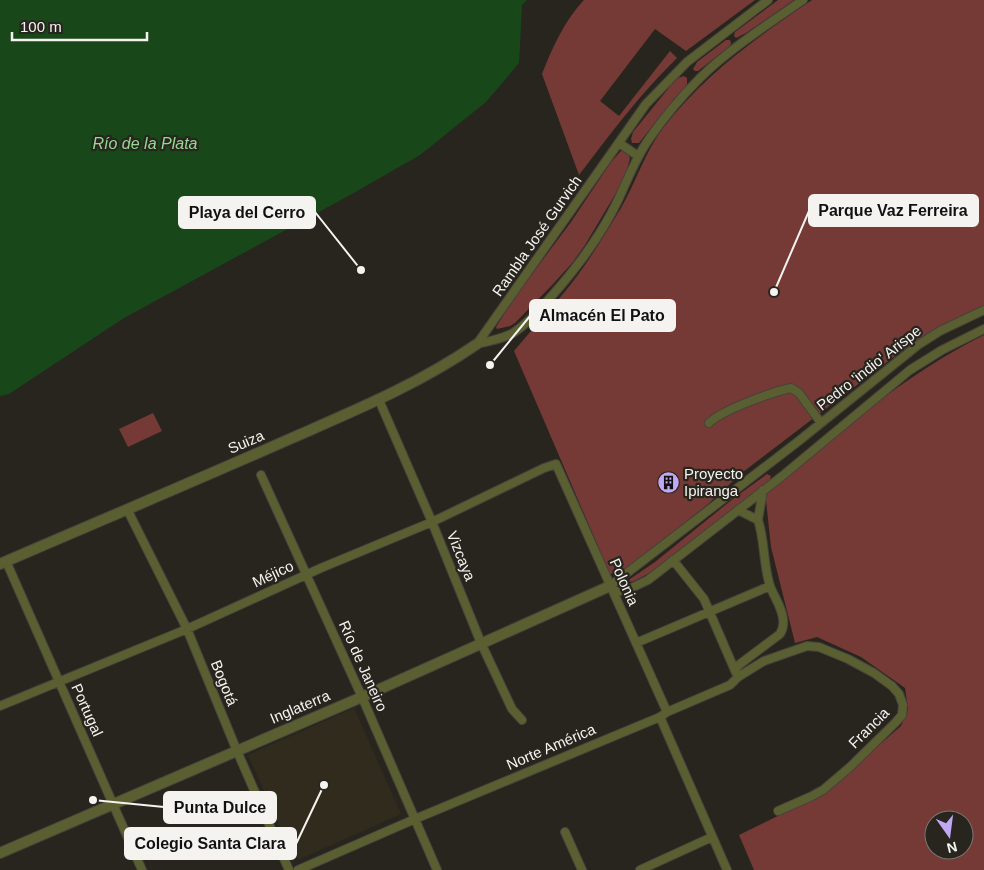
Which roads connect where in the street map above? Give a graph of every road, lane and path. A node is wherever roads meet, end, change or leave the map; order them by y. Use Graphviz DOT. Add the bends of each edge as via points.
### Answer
graph roads {
  1 [pos="768,0"];
  2 [pos="804,0"];
  3 [pos="619,143"];
  4 [pos="638,156"];
  5 [pos="984,310"];
  6 [pos="984,329"];
  7 [pos="477,344"];
  8 [pos="379,400"];
  9 [pos="709,423"];
  10 [pos="821,423"];
  11 [pos="800,440"];
  12 [pos="810,452"];
  13 [pos="556,464"];
  14 [pos="770,464"];
  15 [pos="261,475"];
  16 [pos="781,477"];
  17 [pos="763,490"];
  18 [pos="127,509"];
  19 [pos="738,510"];
  20 [pos="758,520"];
  21 [pos="432,522"];
  22 [pos="673,560"];
  23 [pos="3,563"];
  24 [pos="307,574"];
  25 [pos="770,586"];
  26 [pos="612,589"];
  27 [pos="710,612"];
  28 [pos="187,629"];
  29 [pos="481,643"];
  30 [pos="636,643"];
  31 [pos="810,646"];
  32 [pos="736,673"];
  33 [pos="59,680"];
  34 [pos="362,697"];
  35 [pos="0,706"];
  36 [pos="663,715"];
  37 [pos="522,720"];
  38 [pos="237,751"];
  39 [pos="114,804"];
  40 [pos="778,810"];
  41 [pos="415,819"];
  42 [pos="565,832"];
  43 [pos="712,837"];
  44 [pos="0,852"];
  45 [pos="142,870"];
  46 [pos="289,870"];
  47 [pos="298,870"];
  48 [pos="437,870"];
  49 [pos="582,870"];
  50 [pos="640,870"];
  51 [pos="727,870"];
  1 -- 3 [label="street, Rambla José Gurvich" via="687,62 646,104"];
  2 -- 4 [label="street" via="701,77"];
  3 -- 4 [label="street"];
  3 -- 7 [label="street, Rambla José Gurvich"];
  4 -- 7 [label="street, Suiza" via="617,202 573,272 536,314 514,332"];
  5 -- 10 [label="street, Pedro 'indio' Arispe" via="918,345"];
  6 -- 12 [label="street, Pedro 'indio' Arispe" via="917,365"];
  7 -- 8 [label="street, Suiza" via="434,372"];
  8 -- 18 [label="street, Suiza"];
  8 -- 21 [label="street, Vizcaya"];
  9 -- 10 [label="street" via="737,408 791,388 799,393"];
  10 -- 11 [label="street, Pedro 'indio' Arispe"];
  11 -- 12 [label="street"];
  11 -- 14 [label="street, Pedro 'indio' Arispe"];
  12 -- 16 [label="street, Pedro 'indio' Arispe"];
  13 -- 21 [label="street, Méjico"];
  13 -- 26 [label="street, Polonia"];
  14 -- 16 [label="street"];
  14 -- 26 [label="street, Pedro 'indio' Arispe"];
  15 -- 24 [label="street, Río de Janeiro"];
  16 -- 17 [label="street, Pedro 'indio' Arispe"];
  17 -- 19 [label="street, Pedro 'indio' Arispe"];
  17 -- 20 [label="street"];
  18 -- 23 [label="street, Suiza"];
  18 -- 28 [label="street, Bogotá"];
  19 -- 20 [label="street"];
  19 -- 22 [label="street, Pedro 'indio' Arispe"];
  20 -- 25 [label="street"];
  21 -- 24 [label="street, Méjico"];
  21 -- 29 [label="street, Vizcaya"];
  22 -- 26 [label="street, Pedro 'indio' Arispe" via="637,586 625,591"];
  22 -- 27 [label="street"];
  23 -- 33 [label="street, Portugal"];
  24 -- 28 [label="street, Méjico"];
  24 -- 34 [label="street, Río de Janeiro"];
  25 -- 27 [label="street"];
  25 -- 32 [label="street" via="784,619 783,628 780,634 740,664"];
  26 -- 29 [label="street, Inglaterra"];
  26 -- 30 [label="street, Polonia"];
  27 -- 30 [label="street"];
  27 -- 32 [label="street"];
  28 -- 33 [label="street, Méjico"];
  28 -- 38 [label="street, Bogotá"];
  29 -- 34 [label="street, Inglaterra"];
  29 -- 37 [label="street, Vizcaya" via="512,709"];
  30 -- 36 [label="street, Polonia"];
  31 -- 32 [label="street, Norte América"];
  31 -- 40 [label="street, Francia" via="843,657 883,679 899,694 903,710 889,729 823,790"];
  32 -- 36 [label="street, Norte América" via="730,685"];
  33 -- 35 [label="street, Méjico"];
  33 -- 39 [label="street, Portugal"];
  34 -- 38 [label="street, Inglaterra"];
  34 -- 41 [label="street, Río de Janeiro"];
  36 -- 41 [label="street, Norte América"];
  36 -- 43 [label="street, Polonia"];
  38 -- 39 [label="street, Inglaterra"];
  38 -- 46 [label="street, Bogotá"];
  39 -- 44 [label="street, Inglaterra"];
  39 -- 45 [label="street, Portugal"];
  41 -- 47 [label="street, Norte América"];
  41 -- 48 [label="street, Río de Janeiro"];
  42 -- 49 [label="street"];
  43 -- 50 [label="street"];
  43 -- 51 [label="street, Polonia"];
}
